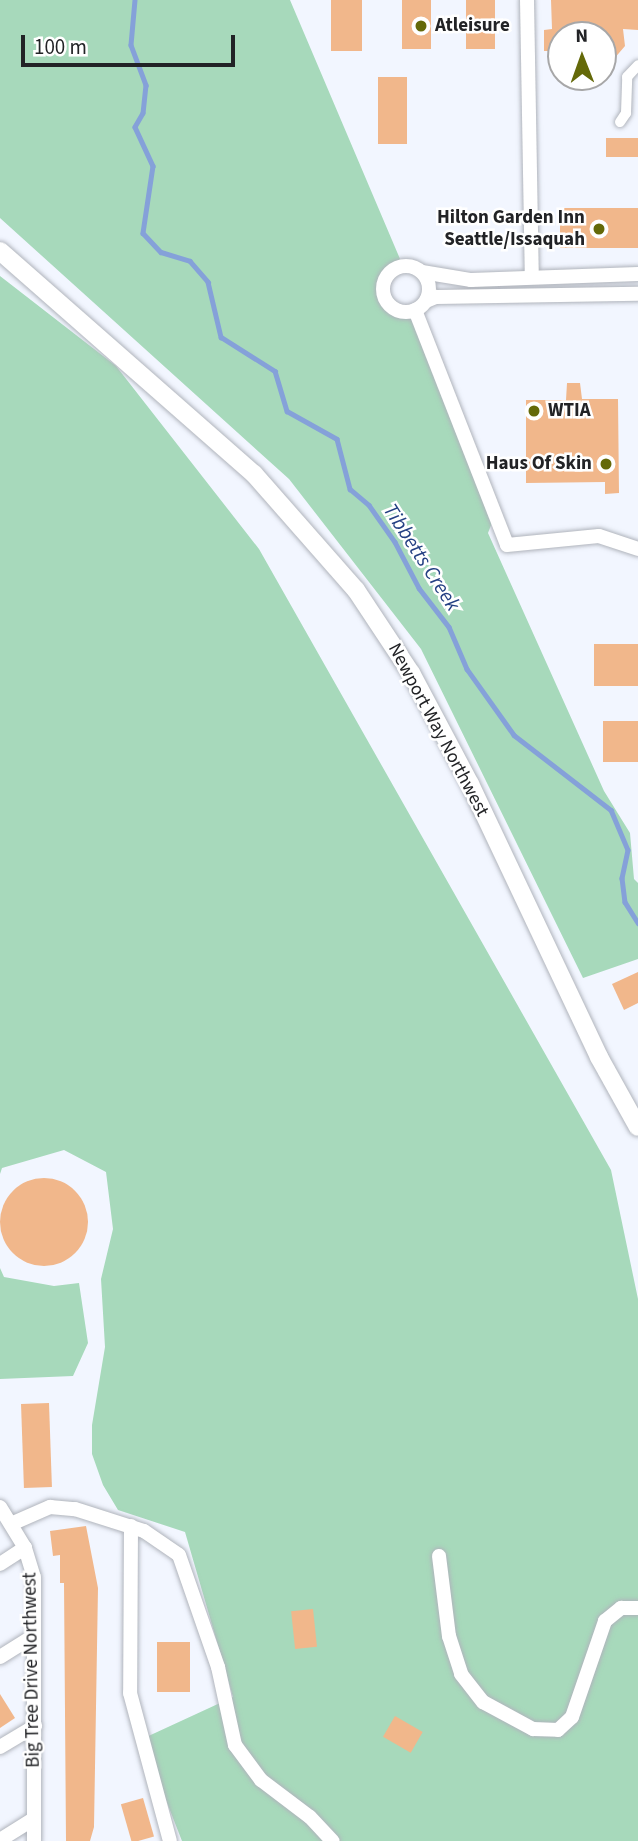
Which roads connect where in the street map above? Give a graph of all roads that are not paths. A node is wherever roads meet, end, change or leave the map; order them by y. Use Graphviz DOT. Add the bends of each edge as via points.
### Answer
graph roads {
  1 [pos="527,0"];
  2 [pos="638,65"];
  3 [pos="620,122"];
  4 [pos="0,251"];
  5 [pos="422,272"];
  6 [pos="638,274"];
  7 [pos="532,275"];
  8 [pos="638,294"];
  9 [pos="421,305"];
  10 [pos="638,549"];
  11 [pos="638,1127"];
  12 [pos="0,1507"];
  13 [pos="11,1524"];
  14 [pos="131,1526"];
  15 [pos="25,1548"];
  16 [pos="439,1556"];
  17 [pos="0,1563"];
  18 [pos="638,1608"];
  19 [pos="34,1636"];
  20 [pos="0,1657"];
  21 [pos="35,1726"];
  22 [pos="0,1747"];
  23 [pos="34,1819"];
  24 [pos="0,1839"];
  25 [pos="34,1841"];
  26 [pos="170,1841"];
  27 [pos="332,1841"];
  1 -- 7 [label="street"];
  2 -- 3 [label="street" via="627,77 626,113"];
  4 -- 11 [label="street, Newport Way Northwest" via="254,474 356,590 411,673 464,772 593,1045"];
  5 -- 7 [label="street" via="459,279"];
  5 -- 9 [label="street" via="429,289"];
  5 -- 9 [label="street" via="410,266 396,268 384,284 390,305 401,311"];
  6 -- 7 [label="street"];
  8 -- 9 [label="street" via="436,297"];
  9 -- 10 [label="street" via="507,545 599,536"];
  12 -- 13 [label="street, Big Tree Drive Northwest"];
  13 -- 14 [label="street" via="50,1507 63,1507"];
  13 -- 15 [label="street, Big Tree Drive Northwest"];
  14 -- 26 [label="street" via="130,1693"];
  14 -- 27 [label="street" via="179,1555 218,1667 229,1732 245,1764"];
  15 -- 17 [label="street"];
  15 -- 19 [label="street, Big Tree Drive Northwest" via="34,1577"];
  16 -- 18 [label="street" via="449,1636 461,1674 483,1702 533,1729 558,1730 572,1717 605,1621 621,1608"];
  19 -- 20 [label="street"];
  19 -- 21 [label="street, Big Tree Drive Northwest"];
  21 -- 22 [label="street"];
  21 -- 23 [label="street, Big Tree Drive Northwest"];
  23 -- 24 [label="street"];
  23 -- 25 [label="street, Big Tree Drive Northwest"];
}
